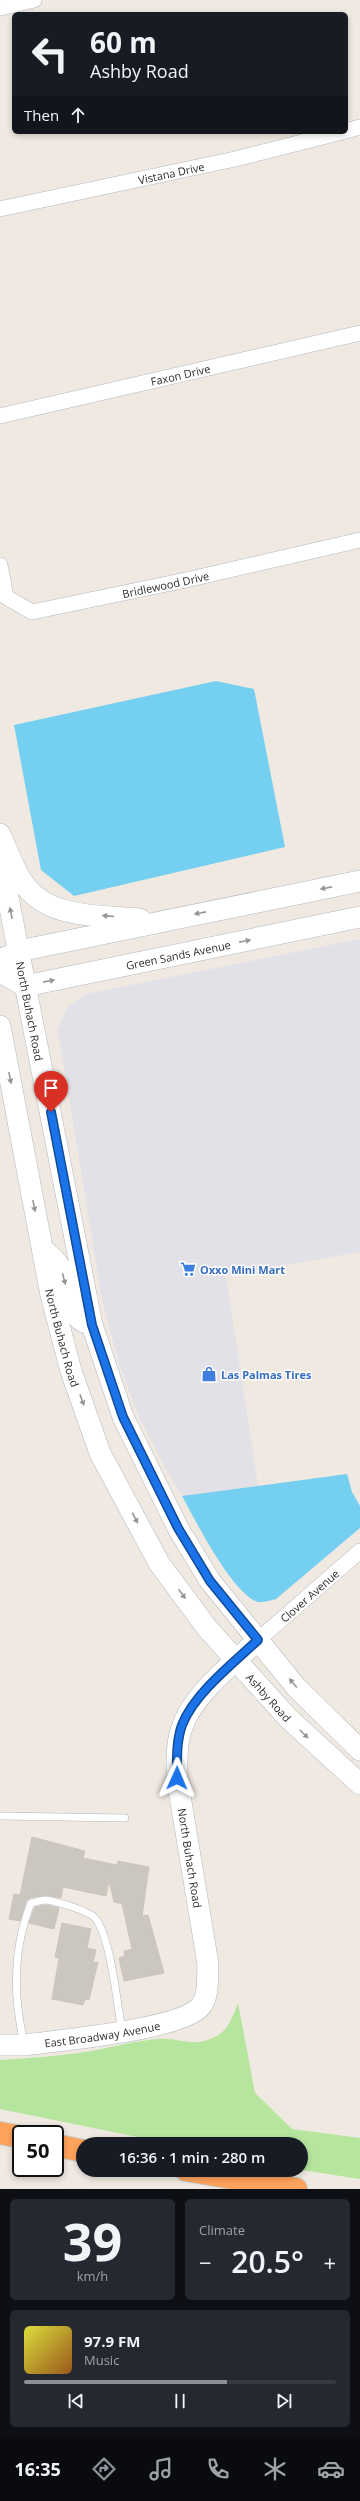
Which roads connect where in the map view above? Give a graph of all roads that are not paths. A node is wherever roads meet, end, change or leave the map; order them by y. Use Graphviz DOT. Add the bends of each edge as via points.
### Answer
graph roads {
  1 [pos="34,0"];
  2 [pos="0,8"];
  3 [pos="360,127"];
  4 [pos="348,130"];
  5 [pos="334,134"];
  6 [pos="0,209"];
  7 [pos="360,333"];
  8 [pos="0,416"];
  9 [pos="360,540"];
  10 [pos="0,565"];
  11 [pos="0,834"];
  12 [pos="0,857"];
  13 [pos="360,881"];
  14 [pos="360,917"];
  15 [pos="161,920"];
  16 [pos="19,951"];
  17 [pos="0,960"];
  18 [pos="0,972"];
  19 [pos="25,986"];
  20 [pos="0,1026"];
  21 [pos="42,1247"];
  22 [pos="92,1325"];
  23 [pos="360,1551"];
  24 [pos="159,1563"];
  25 [pos="258,1640"];
  26 [pos="235,1661"];
  27 [pos="360,1750"];
  28 [pos="360,1784"];
  29 [pos="0,1816"];
  30 [pos="125,1818"];
  31 [pos="200,2008"];
  32 [pos="122,2031"];
  33 [pos="25,2045"];
  34 [pos="0,2046"];
  35 [pos="0,2133"];
  36 [pos="12,2135"];
  37 [pos="64,2147"];
  38 [pos="76,2150"];
  39 [pos="227,2177"];
  40 [pos="296,2189"];
  1 -- 2 [label="street"];
  3 -- 4 [label="street"];
  5 -- 6 [label="street, Vistana Drive"];
  7 -- 8 [label="street, Faxon Drive"];
  9 -- 10 [label="street, Bridlewood Drive" via="32,612 6,597"];
  15 -- 11 [label="main road, one-way" via="73,913 49,906 31,893 23,882"];
  16 -- 12 [label="main road, North Buhach Road, one-way"];
  13 -- 15 [label="main road, one-way"];
  19 -- 14 [label="main road, Green Sands Avenue, one-way"];
  15 -- 16 [label="main road"];
  16 -- 17 [label="main road"];
  16 -- 19 [label="main road, North Buhach Road"];
  18 -- 19 [label="main road"];
  19 -- 22 [label="main road, North Buhach Road"];
  20 -- 21 [label="main road, North Buhach Road, one-way"];
  21 -- 22 [label="main road, one-way" via="61,1267 77,1319"];
  21 -- 24 [label="main road, North Buhach Road, one-way" via="71,1371 100,1453"];
  22 -- 25 [label="main road, North Buhach Road" via="123,1417 178,1528 210,1581"];
  23 -- 25 [label="street, Clover Avenue"];
  24 -- 26 [label="main road, Ashby Road, one-way"];
  25 -- 26 [label="main road, North Buhach Road"];
  27 -- 25 [label="main road, one-way" via="296,1687"];
  26 -- 28 [label="main road, Ashby Road, one-way" via="307,1737"];
  26 -- 31 [label="main road, North Buhach Road" via="193,1706 182,1727 177,1752 177,1778 208,1964 207,1990"];
  29 -- 30 [label="lane"];
  31 -- 32 [label="main road, East Broadway Avenue" via="178,2021"];
  32 -- 33 [label="main road, East Broadway Avenue"];
  32 -- 33 [label="lane" via="108,1954 102,1930 94,1916 64,1904 45,1900 31,1903 23,1924 15,1972 18,2017"];
  33 -- 34 [label="main road, East Broadway Avenue"];
  35 -- 36 [label="highway"];
  37 -- 38 [label="highway"];
  39 -- 40 [label="highway"];
}
